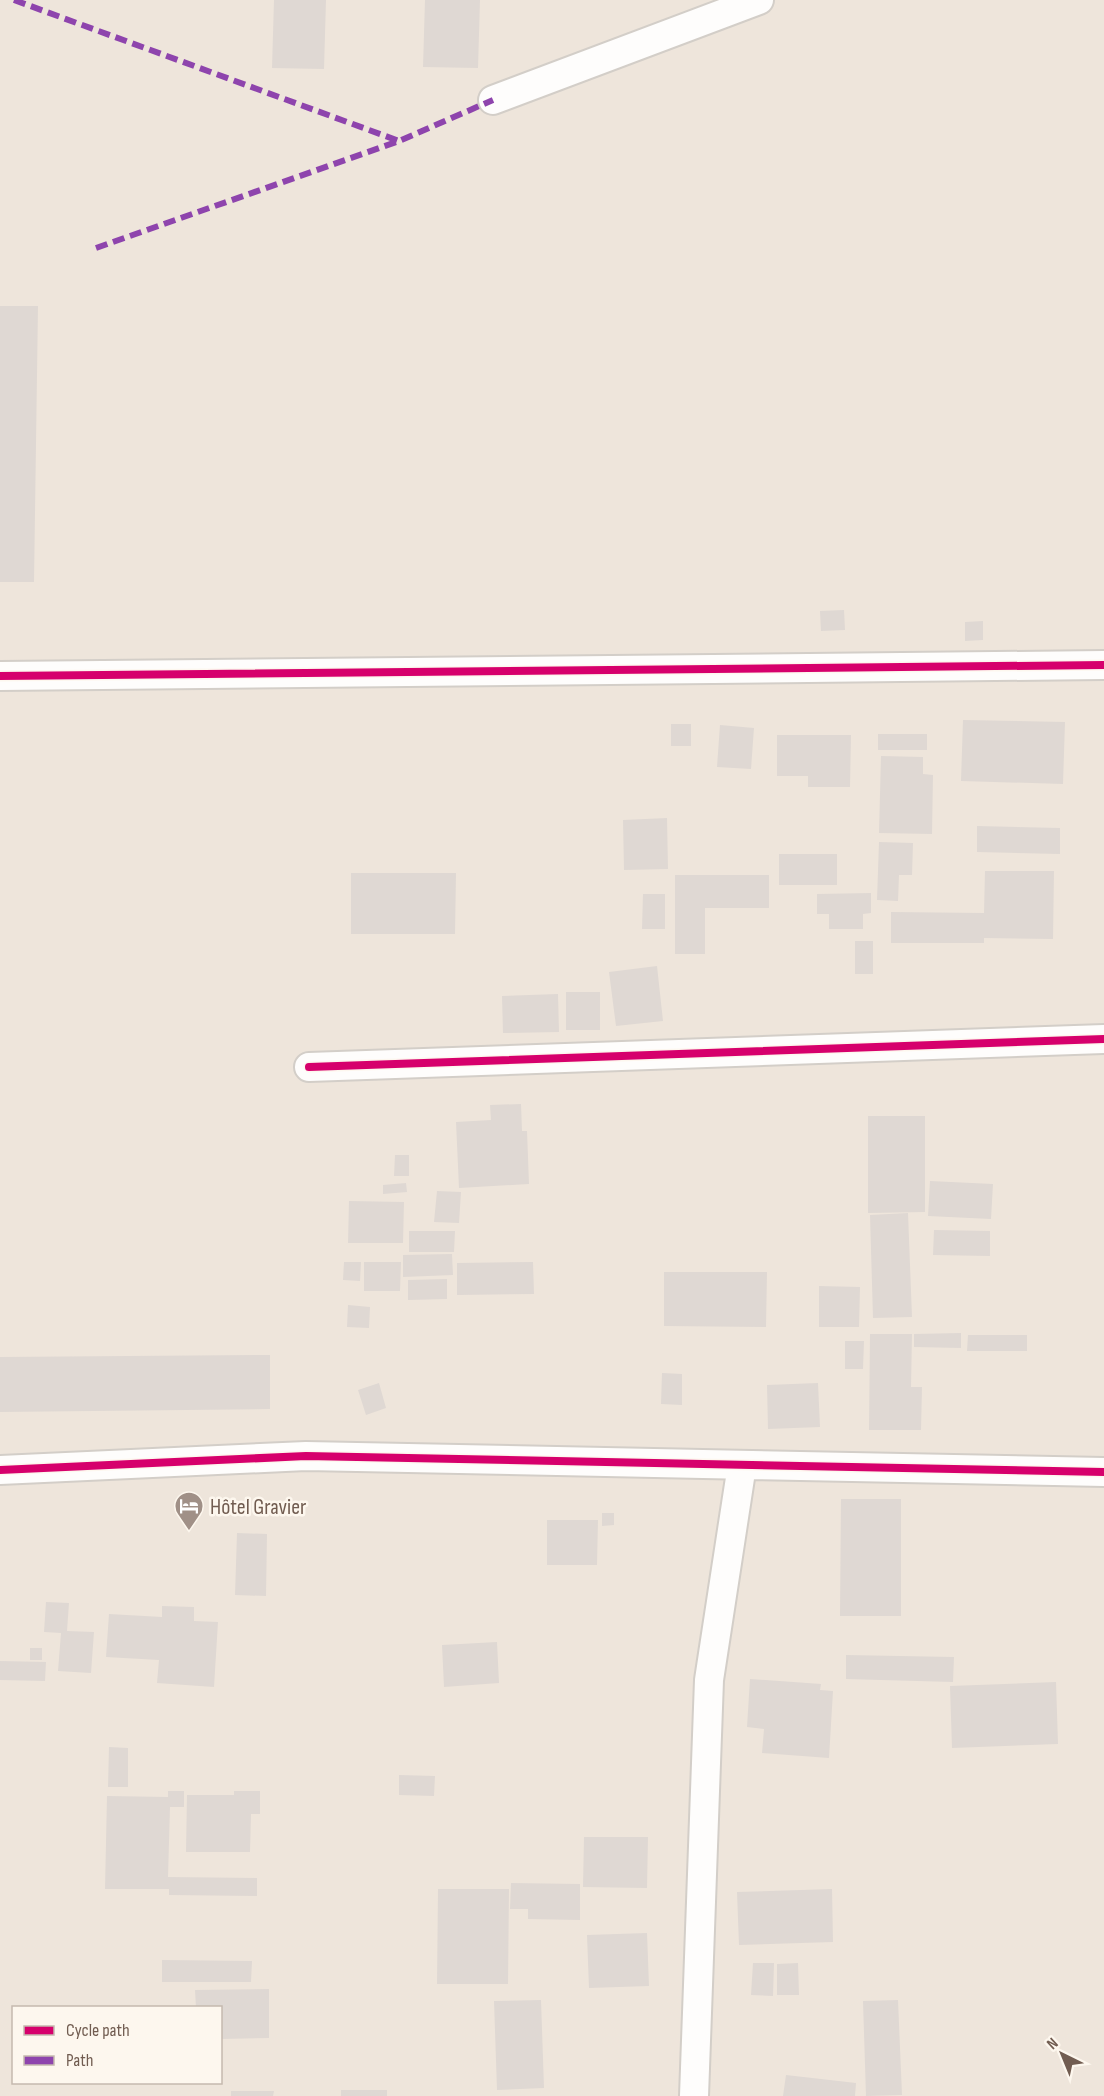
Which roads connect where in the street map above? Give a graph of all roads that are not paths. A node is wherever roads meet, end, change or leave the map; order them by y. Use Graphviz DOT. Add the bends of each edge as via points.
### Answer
graph roads {
  1 [pos="759,0"];
  2 [pos="493,100"];
  3 [pos="1104,665"];
  4 [pos="0,676"];
  5 [pos="1104,1039"];
  6 [pos="309,1067"];
  7 [pos="742,1465"];
  8 [pos="0,1470"];
  9 [pos="1104,1472"];
  10 [pos="694,2096"];
  1 -- 2 [label="street"];
  3 -- 4 [label="street"];
  5 -- 6 [label="street"];
  7 -- 8 [label="street" via="306,1456"];
  7 -- 9 [label="street"];
  7 -- 10 [label="street" via="709,1680"];
}
